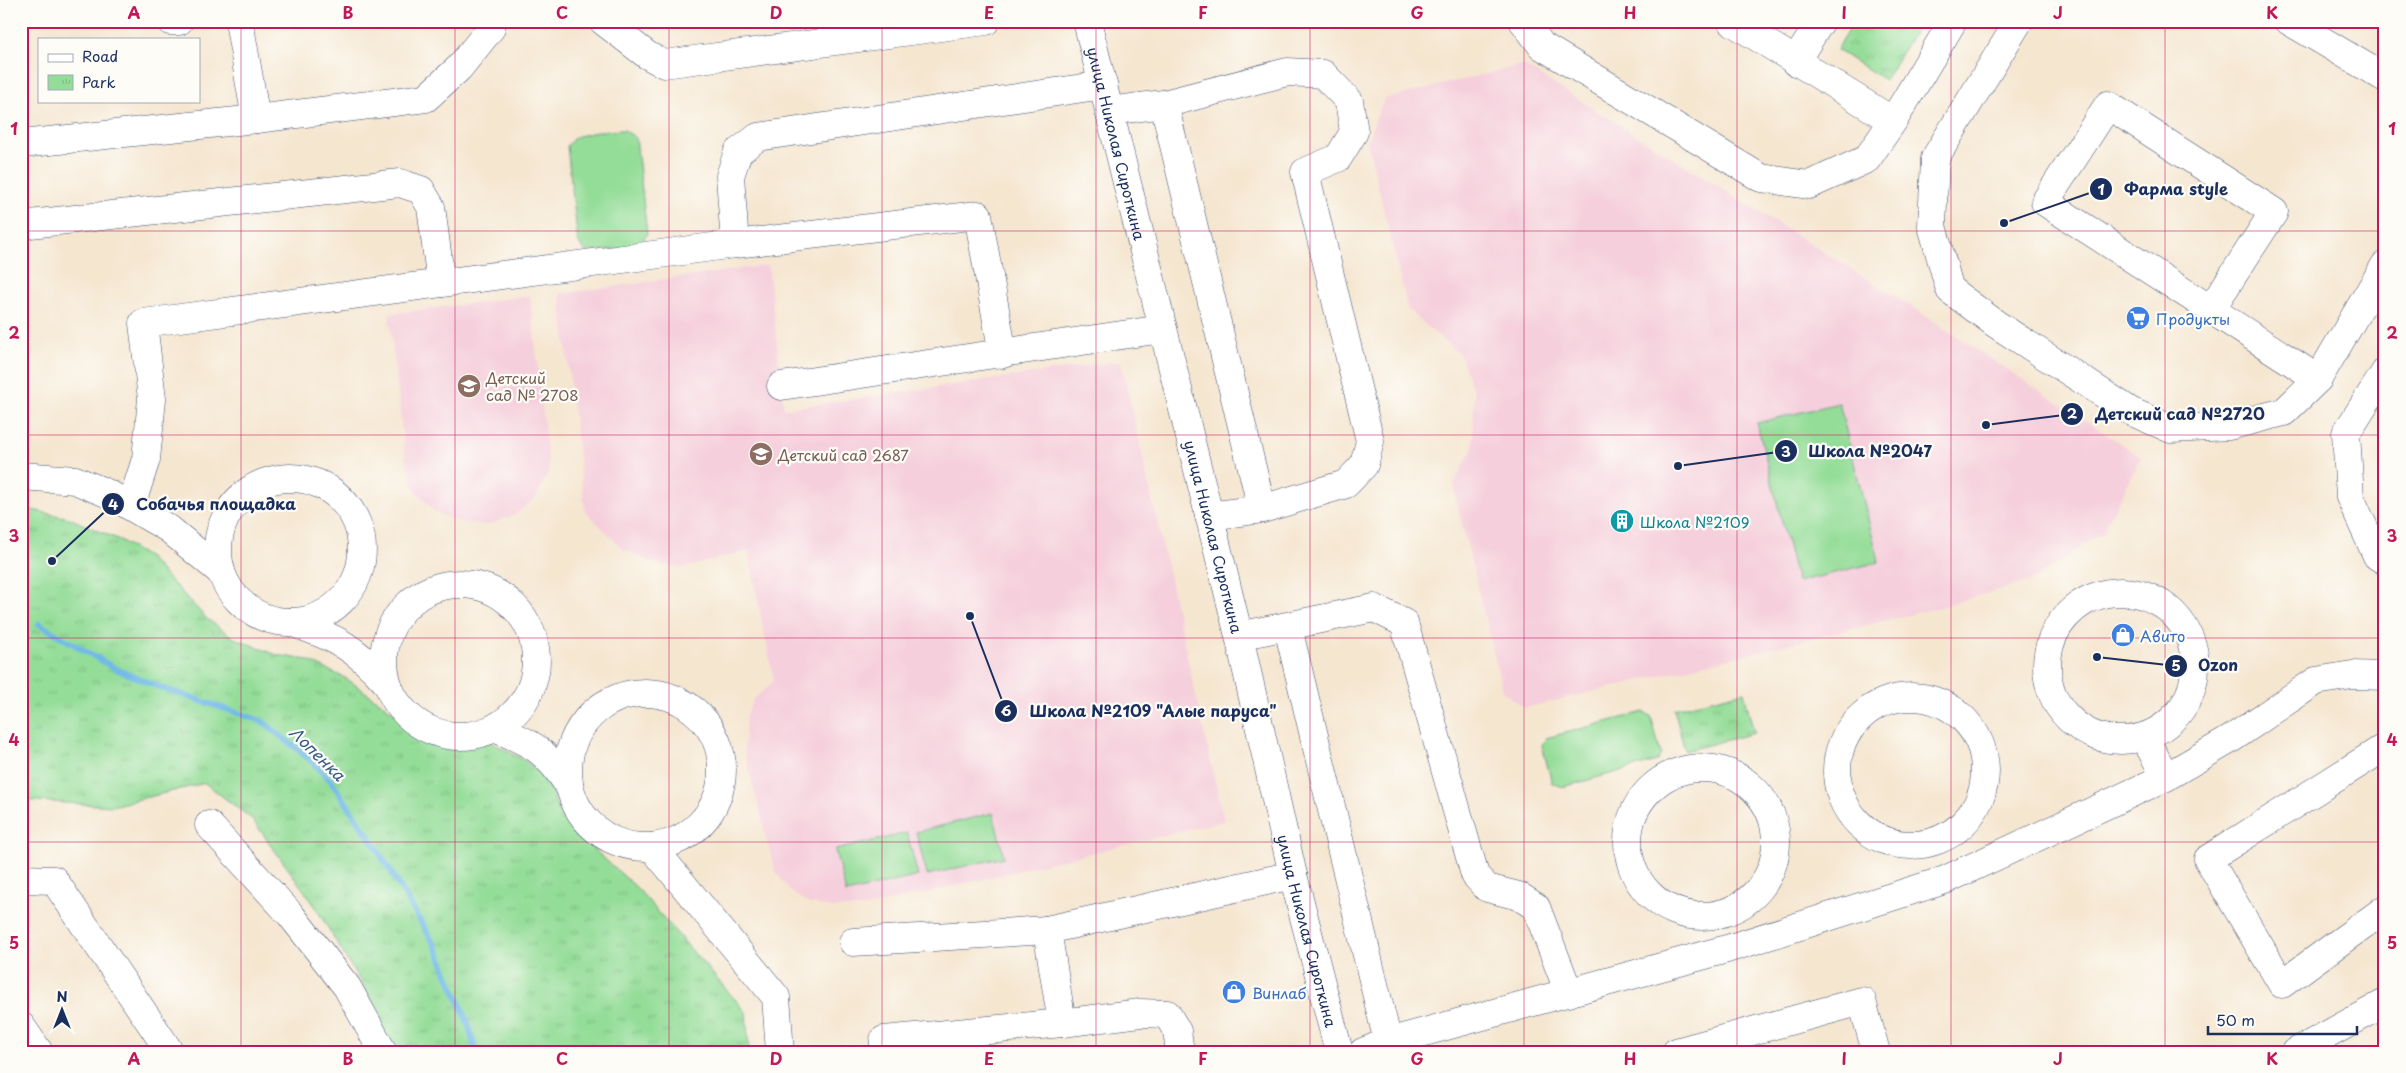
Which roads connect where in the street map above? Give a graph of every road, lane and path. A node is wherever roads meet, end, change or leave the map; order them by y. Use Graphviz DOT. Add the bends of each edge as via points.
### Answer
graph roads {
  1 [pos="170,21"];
  2 [pos="179,21"];
  3 [pos="239,21"];
  4 [pos="492,21"];
  5 [pos="603,21"];
  6 [pos="986,21"];
  7 [pos="1087,21"];
  8 [pos="1523,21"];
  9 [pos="1731,21"];
  10 [pos="1821,21"];
  11 [pos="1953,21"];
  12 [pos="2019,21"];
  13 [pos="2289,21"];
  14 [pos="837,31"];
  15 [pos="1795,62"];
  16 [pos="2385,78"];
  17 [pos="1106,98"];
  18 [pos="1164,104"];
  19 [pos="256,119"];
  20 [pos="1893,121"];
  21 [pos="21,144"];
  22 [pos="21,225"];
  23 [pos="735,244"];
  24 [pos="2385,265"];
  25 [pos="441,283"];
  26 [pos="2211,309"];
  27 [pos="1162,329"];
  28 [pos="1003,354"];
  29 [pos="2385,372"];
  30 [pos="2318,379"];
  31 [pos="781,386"];
  32 [pos="21,476"];
  33 [pos="131,506"];
  34 [pos="1262,509"];
  35 [pos="1209,516"];
  36 [pos="2385,561"];
  37 [pos="221,572"];
  38 [pos="290,622"];
  39 [pos="1288,628"];
  40 [pos="1239,636"];
  41 [pos="2385,676"];
  42 [pos="387,683"];
  43 [pos="496,729"];
  44 [pos="2144,737"];
  45 [pos="2385,747"];
  46 [pos="2166,777"];
  47 [pos="568,786"];
  48 [pos="209,825"];
  49 [pos="1932,842"];
  50 [pos="652,847"];
  51 [pos="1293,874"];
  52 [pos="21,878"];
  53 [pos="1945,880"];
  54 [pos="2385,909"];
  55 [pos="1712,916"];
  56 [pos="1047,930"];
  57 [pos="853,942"];
  58 [pos="1727,949"];
  59 [pos="1569,993"];
  60 [pos="2385,1003"];
  61 [pos="1062,1023"];
  62 [pos="21,1026"];
  63 [pos="1388,1042"];
  64 [pos="38,1052"];
  65 [pos="170,1052"];
  66 [pos="383,1052"];
  67 [pos="780,1052"];
  68 [pos="884,1052"];
  69 [pos="1180,1052"];
  70 [pos="1339,1052"];
  71 [pos="1363,1052"];
  72 [pos="1676,1052"];
  73 [pos="1876,1052"];
  74 [pos="2296,1052"];
  1 -- 2 [label="street"];
  3 -- 19 [label="street"];
  4 -- 19 [label="street" via="491,28 459,68 426,98"];
  5 -- 14 [label="street" via="647,56 664,64"];
  6 -- 14 [label="street"];
  7 -- 17 [label="street, улица Николая Сироткина"];
  8 -- 20 [label="street" via="1542,46 1761,178 1809,185 1866,159"];
  9 -- 15 [label="street"];
  10 -- 15 [label="street"];
  11 -- 20 [label="street"];
  12 -- 30 [label="street" via="1936,158 1932,226 1950,290 1996,324 2130,411 2171,429 2229,426 2284,412"];
  13 -- 16 [label="street"];
  15 -- 20 [label="street"];
  17 -- 18 [label="street"];
  17 -- 23 [label="street" via="758,137 738,152 730,176"];
  17 -- 27 [label="street, улица Николая Сироткина"];
  18 -- 34 [label="street"];
  18 -- 34 [label="street" via="1286,72 1323,74 1349,101 1354,132 1338,158 1305,172 1370,440 1364,465 1346,484"];
  19 -- 21 [label="street"];
  22 -- 25 [label="street" via="400,183 421,190 431,207"];
  23 -- 25 [label="street"];
  23 -- 28 [label="street" via="978,215"];
  24 -- 30 [label="street"];
  25 -- 33 [label="street" via="144,324 152,398 146,459"];
  26 -- 26 [label="street" via="2045,202 2108,105 2274,212"];
  26 -- 30 [label="street"];
  27 -- 28 [label="street"];
  27 -- 35 [label="street, улица Николая Сироткина"];
  28 -- 31 [label="street"];
  29 -- 36 [label="street" via="2346,433 2350,497 2377,556"];
  32 -- 33 [label="street" via="75,480"];
  33 -- 37 [label="street" via="169,528"];
  34 -- 35 [label="street"];
  35 -- 40 [label="street, улица Николая Сироткина"];
  37 -- 38 [label="street" via="231,592 247,608 268,618"];
  37 -- 38 [label="street" via="217,550 221,528 231,507 247,492 267,481 289,477 312,481 332,491 348,507 358,527 362,549 359,572 348,592 332,608 312,618"];
  38 -- 42 [label="street" via="339,641 368,662"];
  39 -- 40 [label="street"];
  39 -- 59 [label="street" via="1374,608 1404,623 1475,875 1487,888 1519,896 1536,907"];
  39 -- 63 [label="street"];
  40 -- 51 [label="street, улица Николая Сироткина"];
  41 -- 46 [label="street" via="2352,675 2316,681 2231,739"];
  42 -- 43 [label="street" via="398,705 416,722 438,733 462,736"];
  42 -- 43 [label="street" via="384,660 387,636 398,615 415,598 436,587 459,584 483,587 504,597 521,614 532,634 537,658 534,681 524,702"];
  43 -- 47 [label="street" via="528,741 554,762"];
  44 -- 44 [label="street" via="2119,741 2094,736 2072,723 2056,704 2047,681 2047,656 2054,632 2070,612 2090,598 2114,592 2138,593 2160,603 2179,618 2191,640 2196,663 2193,687 2182,709 2166,726"];
  44 -- 46 [label="street"];
  45 -- 54 [label="street" via="2208,859 2282,984"];
  46 -- 53 [label="street"];
  47 -- 50 [label="street" via="583,817 597,830 614,841"];
  47 -- 50 [label="street" via="570,755 579,730 596,710 619,698 645,693 671,697 694,710 711,729 721,754 722,780 715,805 699,826 677,841"];
  48 -- 66 [label="street" via="290,914 341,980"];
  49 -- 49 [label="street" via="1922,846 1898,845 1876,837 1857,823 1844,803 1837,780 1838,756 1847,734 1862,716 1882,702 1905,697 1930,699 1954,710 1972,727 1983,750 1986,775 1980,800 1967,822 1946,838"];
  49 -- 53 [label="street"];
  50 -- 67 [label="street" via="776,997"];
  51 -- 56 [label="street"];
  51 -- 70 [label="street, улица Николая Сироткина"];
  52 -- 65 [label="street" via="54,880"];
  53 -- 58 [label="street"];
  55 -- 55 [label="street" via="1689,916 1666,908 1647,893 1634,874 1627,851 1628,827 1637,805 1647,792 1672,773 1695,768 1721,770 1744,780 1762,798 1774,821 1777,846 1771,871 1757,892 1737,908"];
  55 -- 58 [label="street"];
  56 -- 57 [label="street"];
  56 -- 61 [label="street"];
  58 -- 59 [label="street"];
  59 -- 63 [label="street"];
  60 -- 74 [label="street"];
  61 -- 68 [label="street" via="884,1040"];
  61 -- 69 [label="street" via="1140,1013 1167,1014 1177,1031"];
  62 -- 64 [label="street"];
  63 -- 71 [label="street"];
  72 -- 73 [label="street" via="1862,1001"];
}
